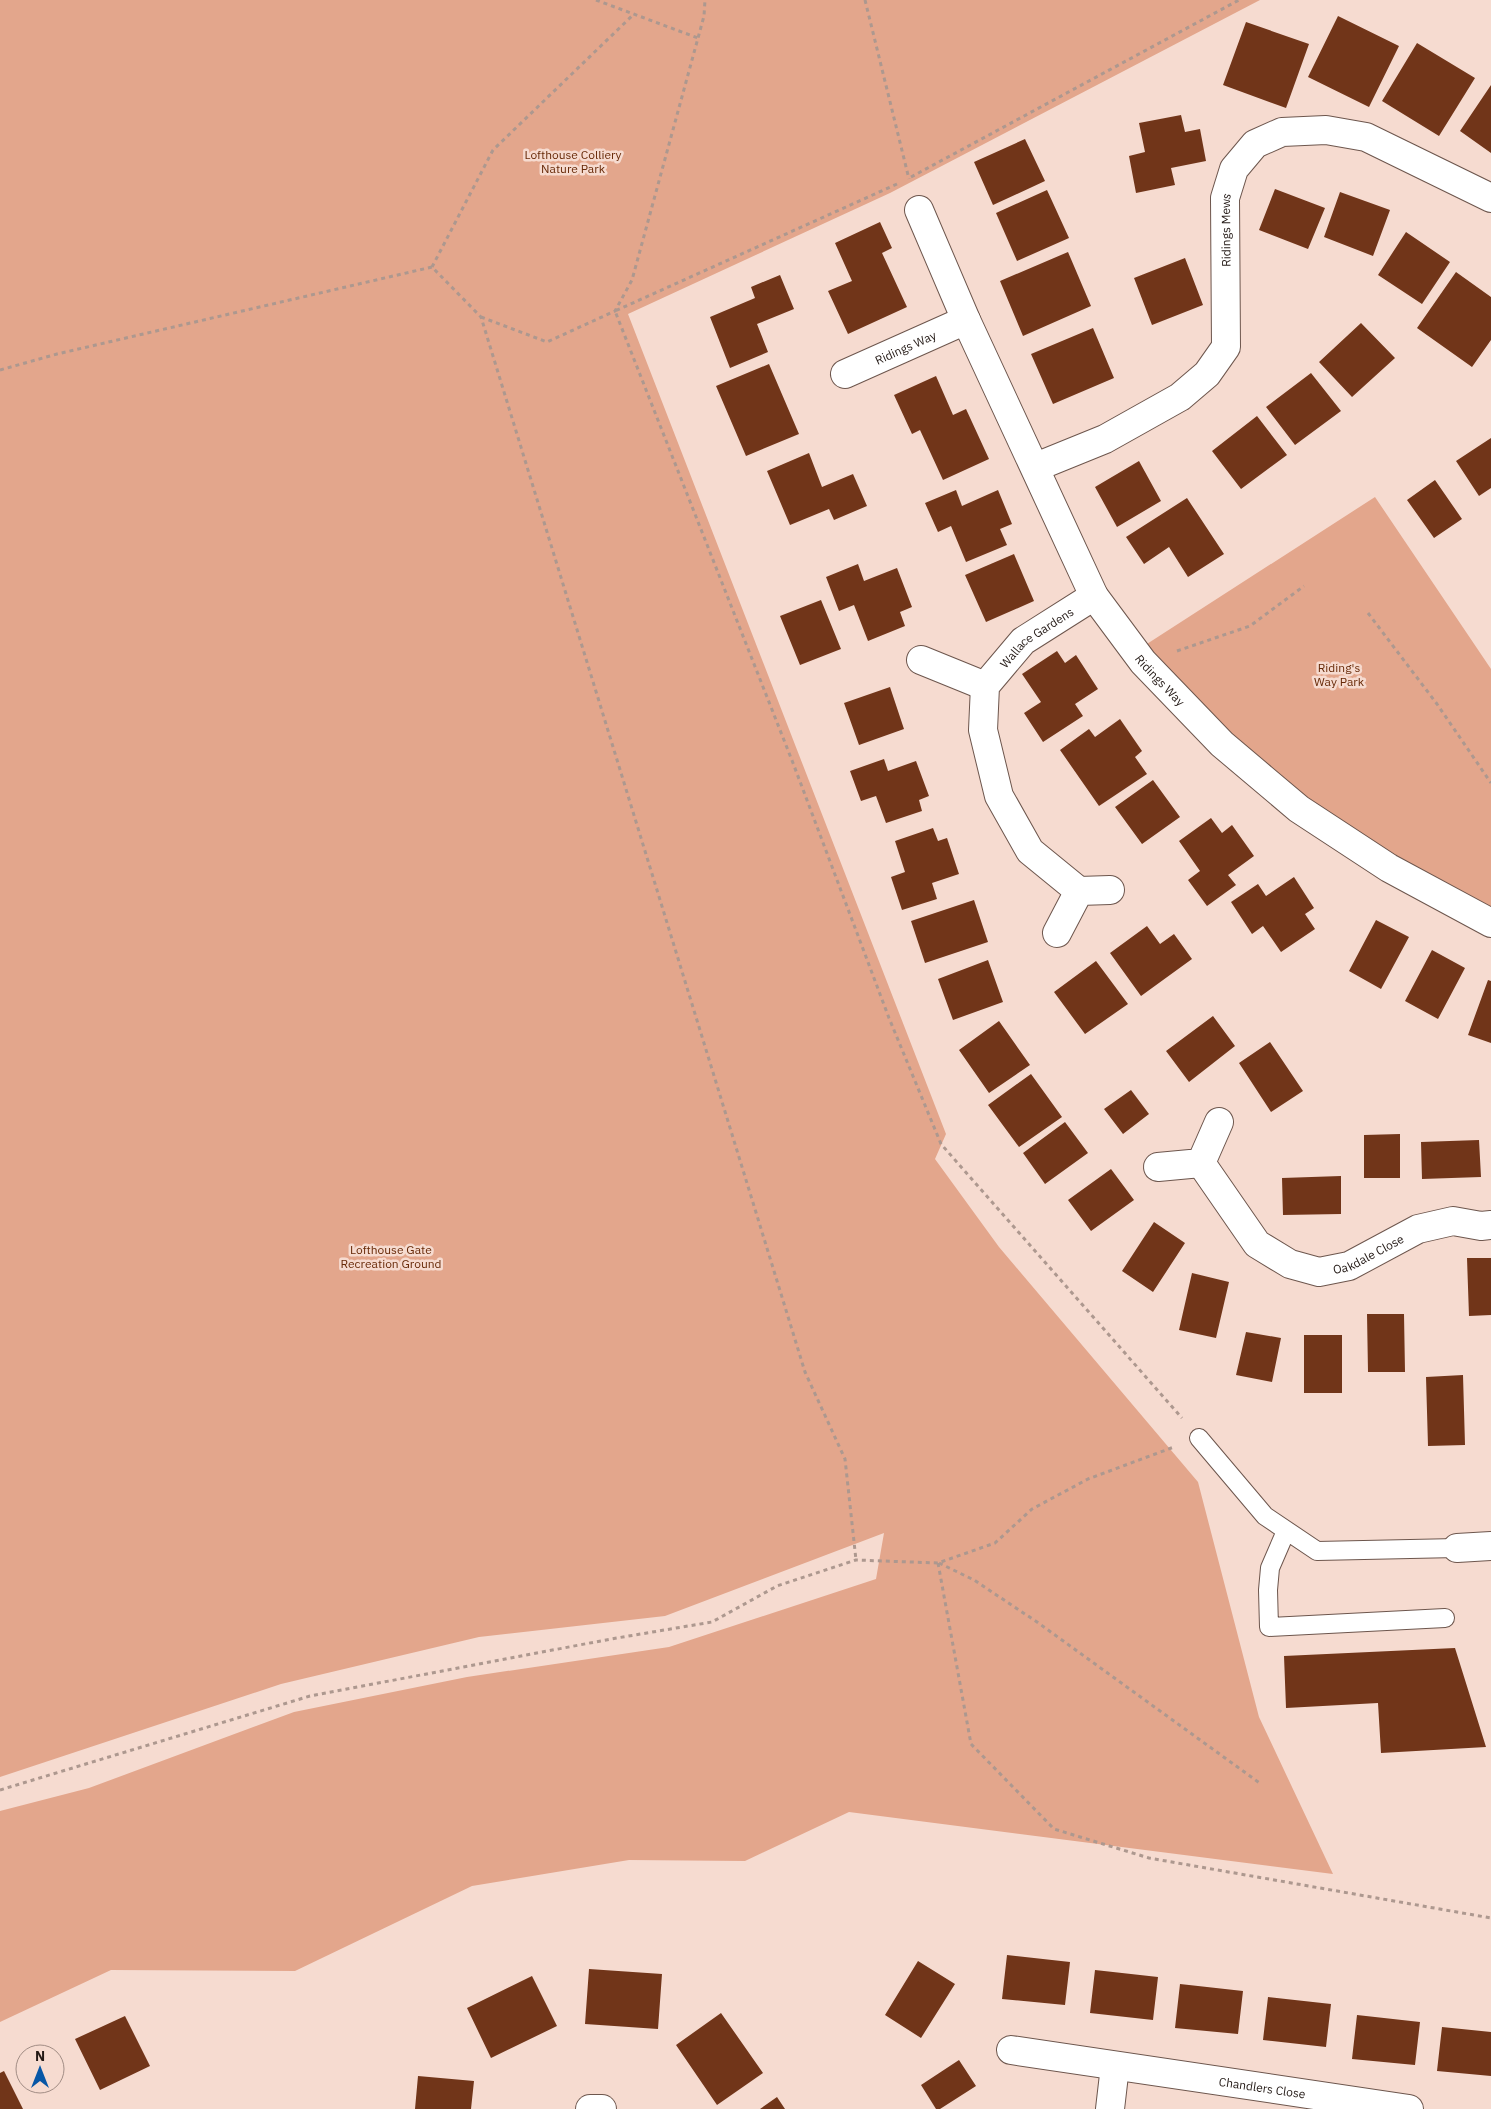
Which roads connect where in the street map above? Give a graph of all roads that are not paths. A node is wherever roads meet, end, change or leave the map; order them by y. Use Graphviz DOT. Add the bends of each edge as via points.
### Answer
graph roads {
  1 [pos="1491,198"];
  2 [pos="918,210"];
  3 [pos="966,320"];
  4 [pos="845,374"];
  5 [pos="1036,468"];
  6 [pos="1094,596"];
  7 [pos="921,660"];
  8 [pos="985,686"];
  9 [pos="1110,890"];
  10 [pos="1079,891"];
  11 [pos="1491,923"];
  12 [pos="1057,933"];
  13 [pos="1219,1122"];
  14 [pos="1201,1164"];
  15 [pos="1158,1166"];
  16 [pos="1491,1225"];
  17 [pos="1200,1438"];
  18 [pos="1286,1530"];
  19 [pos="1491,1546"];
  20 [pos="1457,1548"];
  21 [pos="1445,1618"];
  22 [pos="1011,2050"];
  23 [pos="1116,2066"];
  24 [pos="590,2109"];
  25 [pos="602,2109"];
  26 [pos="1110,2109"];
  27 [pos="1409,2109"];
  1 -- 5 [label="street, Ridings Mews" via="1366,137 1326,130 1282,132 1255,144 1234,169 1225,198 1226,347 1207,374 1180,397 1105,438"];
  2 -- 3 [label="street, Ridings Way"];
  3 -- 4 [label="street, Ridings Way"];
  3 -- 5 [label="street, Ridings Way"];
  5 -- 6 [label="street, Ridings Way"];
  6 -- 8 [label="street, Wallace Gardens" via="1023,641"];
  6 -- 11 [label="street, Ridings Way" via="1143,662 1222,744 1299,809 1389,868"];
  7 -- 8 [label="street"];
  8 -- 10 [label="street" via="983,730 998,796 1030,851"];
  9 -- 10 [label="street"];
  10 -- 12 [label="street"];
  13 -- 14 [label="street"];
  14 -- 15 [label="street"];
  14 -- 16 [label="street, Oakdale Close" via="1257,1244 1290,1264 1319,1272 1348,1266 1418,1229 1453,1221"];
  17 -- 18 [label="lane" via="1265,1516"];
  18 -- 20 [label="lane" via="1318,1551"];
  18 -- 21 [label="lane" via="1270,1568 1269,1627"];
  19 -- 20 [label="street"];
  22 -- 23 [label="street, Chandlers Close"];
  23 -- 26 [label="street"];
  23 -- 27 [label="street, Chandlers Close"];
  24 -- 25 [label="street"];
}
